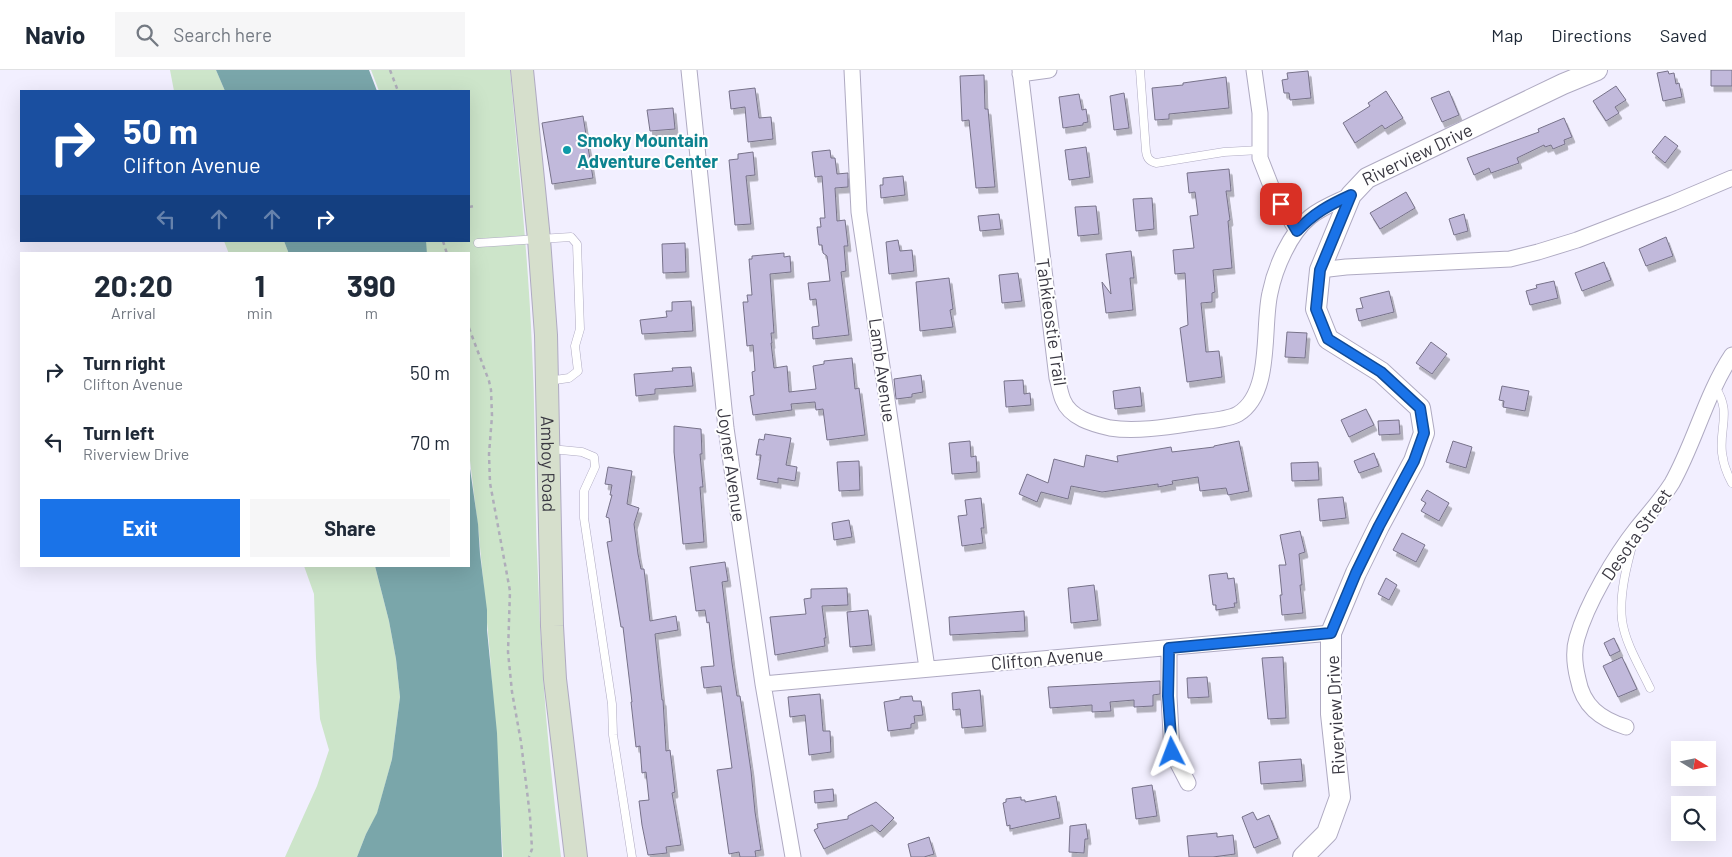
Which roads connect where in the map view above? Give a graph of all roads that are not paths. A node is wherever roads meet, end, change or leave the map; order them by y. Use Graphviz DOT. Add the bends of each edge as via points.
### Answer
graph roads {
  1 [pos="522,70"];
  2 [pos="689,70"];
  3 [pos="852,70"];
  4 [pos="1049,70"];
  5 [pos="1140,70"];
  6 [pos="1254,70"];
  7 [pos="1597,70"];
  8 [pos="1020,72"];
  9 [pos="1565,77"];
  10 [pos="1260,150"];
  11 [pos="1732,178"];
  12 [pos="1351,195"];
  13 [pos="1297,231"];
  14 [pos="539,239"];
  15 [pos="478,243"];
  16 [pos="1320,270"];
  17 [pos="1732,355"];
  18 [pos="548,382"];
  19 [pos="1715,387"];
  20 [pos="549,449"];
  21 [pos="1732,483"];
  22 [pos="1638,528"];
  23 [pos="1331,633"];
  24 [pos="1169,648"];
  25 [pos="927,668"];
  26 [pos="763,684"];
  27 [pos="1650,688"];
  28 [pos="1626,727"];
  29 [pos="1188,783"];
  30 [pos="576,857"];
  31 [pos="632,857"];
  32 [pos="793,857"];
  33 [pos="1303,857"];
  1 -- 14 [label="main road, Amboy Road"];
  2 -- 26 [label="street, Joyner Avenue" via="726,428"];
  3 -- 25 [label="street, Lamb Avenue" via="859,212"];
  4 -- 8 [label="street"];
  5 -- 10 [label="lane" via="1146,151 1151,162"];
  6 -- 10 [label="street" via="1260,113"];
  7 -- 9 [label="street, Riverview Drive"];
  8 -- 13 [label="street, Tahkieostie Trail" via="1057,378 1063,402 1075,415 1092,424 1121,430 1172,427 1237,414 1250,403 1259,386 1270,294 1278,264"];
  9 -- 12 [label="street, Riverview Drive" via="1367,178"];
  10 -- 13 [label="street" via="1273,191"];
  11 -- 16 [label="street" via="1586,236 1519,257"];
  12 -- 13 [label="street, Tahkieostie Trail" via="1309,217"];
  12 -- 16 [label="street, Riverview Drive"];
  14 -- 15 [label="lane"];
  14 -- 18 [label="main road, Amboy Road"];
  14 -- 18 [label="lane" via="571,237 577,244 580,329 575,346 578,371 569,378"];
  16 -- 23 [label="street, Riverview Drive" via="1316,309 1328,339 1381,372 1414,402 1420,408 1424,433 1414,461 1356,573"];
  17 -- 19 [label="street, Desota Street"];
  18 -- 20 [label="main road, Amboy Road"];
  19 -- 21 [label="lane" via="1722,397 1725,416 1722,452"];
  19 -- 22 [label="street, Desota Street" via="1671,484"];
  20 -- 30 [label="main road, Amboy Road" via="555,679"];
  20 -- 31 [label="lane" via="582,452 594,457 595,467 584,491 584,518"];
  22 -- 27 [label="lane" via="1628,562 1622,620 1627,639"];
  22 -- 28 [label="street, Desota Street" via="1591,603 1577,639 1575,666 1580,691 1596,714"];
  23 -- 24 [label="street, Clifton Avenue"];
  23 -- 33 [label="street, Riverview Drive" via="1331,714 1340,797 1327,833"];
  24 -- 25 [label="street, Clifton Avenue"];
  24 -- 29 [label="street" via="1172,752"];
  25 -- 26 [label="street, Clifton Avenue"];
  26 -- 32 [label="street, Joyner Avenue"];
}
